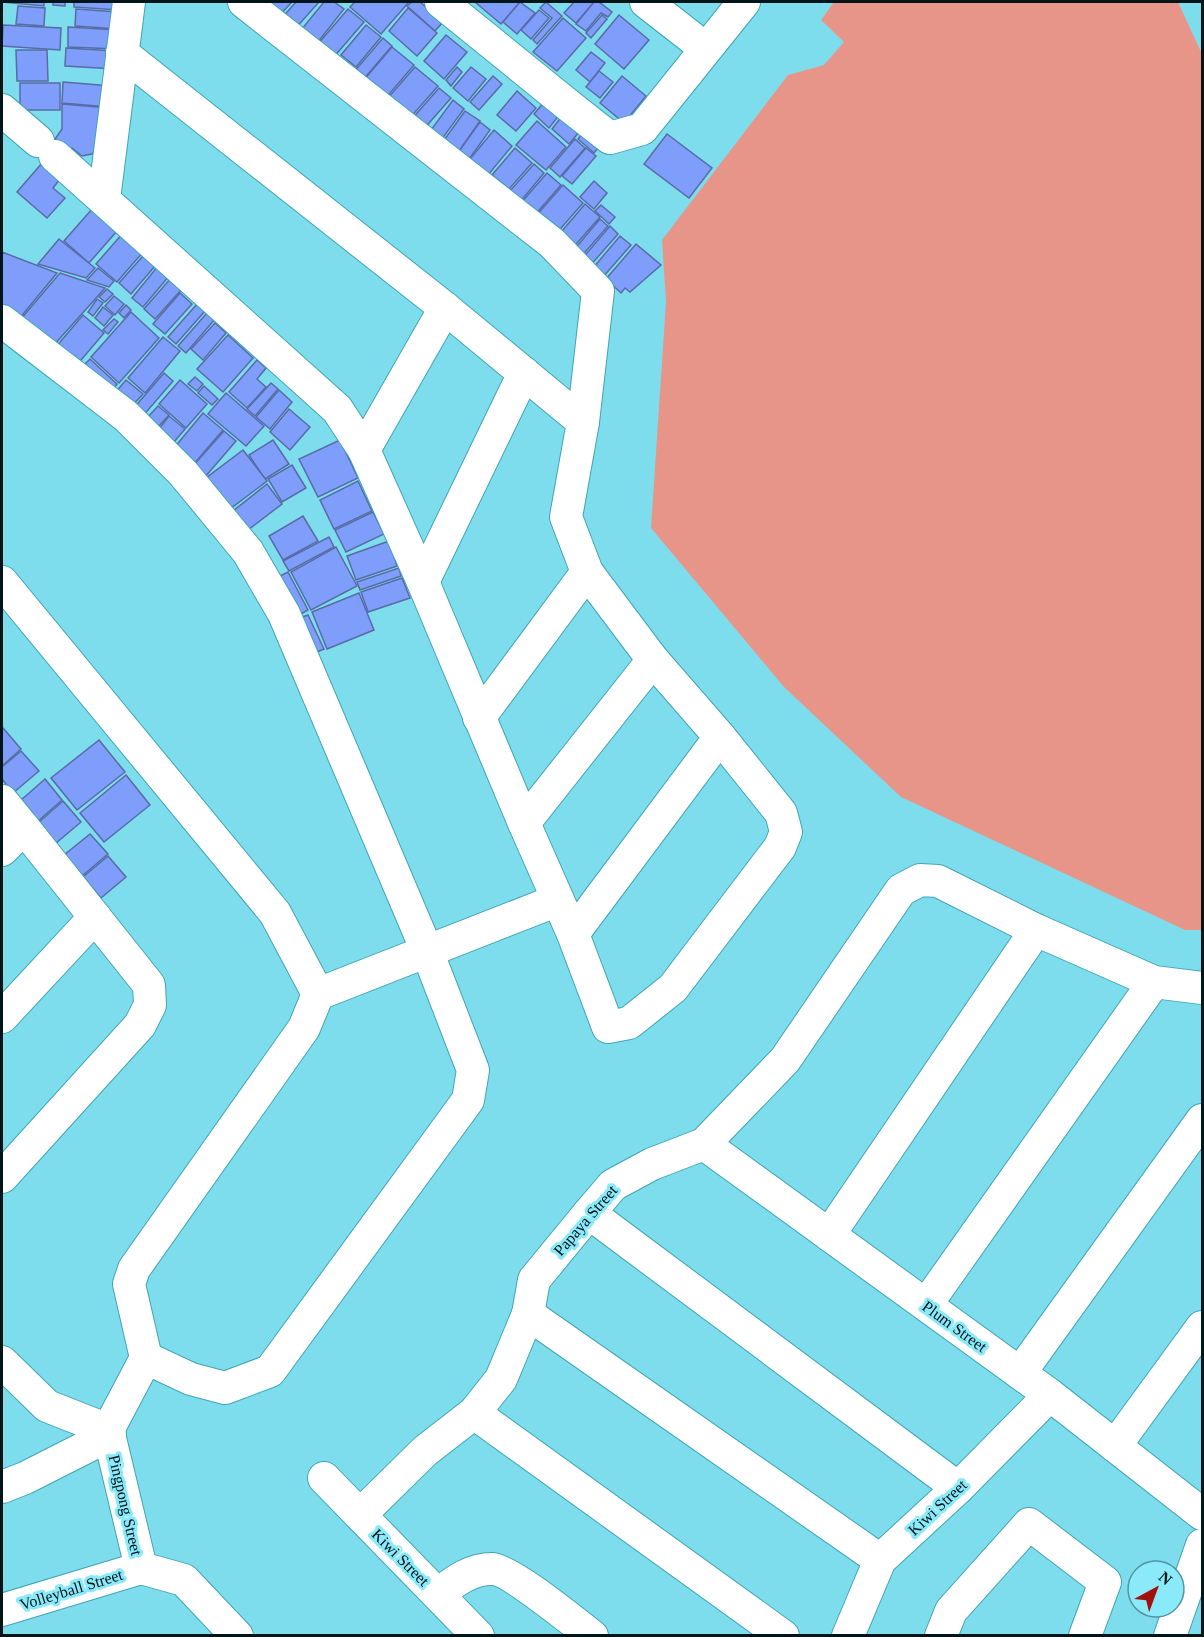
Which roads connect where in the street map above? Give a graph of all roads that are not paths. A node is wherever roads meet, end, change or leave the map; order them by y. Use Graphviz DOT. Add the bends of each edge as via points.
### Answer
graph roads {
  1 [pos="129,2"];
  2 [pos="243,2"];
  3 [pos="441,2"];
  4 [pos="646,2"];
  5 [pos="744,2"];
  6 [pos="705,48"];
  7 [pos="122,53"];
  8 [pos="2,110"];
  9 [pos="104,199"];
  10 [pos="445,308"];
  11 [pos="2,321"];
  12 [pos="524,373"];
  13 [pos="583,422"];
  14 [pos="364,450"];
  15 [pos="586,572"];
  16 [pos="2,582"];
  17 [pos="423,582"];
  18 [pos="653,660"];
  19 [pos="479,718"];
  20 [pos="720,737"];
  21 [pos="2,801"];
  22 [pos="524,823"];
  23 [pos="24,828"];
  24 [pos="2,850"];
  25 [pos="558,900"];
  26 [pos="95,917"];
  27 [pos="1036,930"];
  28 [pos="573,934"];
  29 [pos="427,951"];
  30 [pos="1154,982"];
  31 [pos="1203,988"];
  32 [pos="318,994"];
  33 [pos="2,1017"];
  34 [pos="1203,1120"];
  35 [pos="704,1144"];
  36 [pos="2,1177"];
  37 [pos="588,1213"];
  38 [pos="829,1236"];
  39 [pos="926,1305"];
  40 [pos="528,1314"];
  41 [pos="1203,1327"];
  42 [pos="146,1358"];
  43 [pos="2,1362"];
  44 [pos="1020,1373"];
  45 [pos="1050,1395"];
  46 [pos="474,1413"];
  47 [pos="109,1432"];
  48 [pos="1115,1446"];
  49 [pos="324,1478"];
  50 [pos="2,1487"];
  51 [pos="958,1488"];
  52 [pos="1203,1514"];
  53 [pos="360,1515"];
  54 [pos="1203,1545"];
  55 [pos="880,1560"];
  56 [pos="141,1568"];
  57 [pos="438,1594"];
  58 [pos="2,1610"];
  59 [pos="237,1635"];
  60 [pos="478,1635"];
  61 [pos="592,1635"];
  62 [pos="783,1635"];
  63 [pos="848,1635"];
  64 [pos="941,1635"];
  65 [pos="1085,1635"];
  66 [pos="1170,1635"];
  1 -- 7 [label="street"];
  2 -- 13 [label="street" via="552,243 598,291"];
  3 -- 6 [label="street" via="610,138 642,129"];
  4 -- 6 [label="street"];
  5 -- 6 [label="street"];
  7 -- 9 [label="street"];
  7 -- 10 [label="street"];
  8 -- 9 [label="street"];
  9 -- 14 [label="street" via="337,409"];
  10 -- 12 [label="street"];
  10 -- 14 [label="street"];
  11 -- 29 [label="street" via="126,416 183,473 248,552 285,614"];
  12 -- 13 [label="street"];
  12 -- 17 [label="street"];
  13 -- 15 [label="street" via="566,517"];
  14 -- 17 [label="street"];
  15 -- 18 [label="street"];
  15 -- 19 [label="street"];
  16 -- 32 [label="street" via="275,913"];
  17 -- 19 [label="street"];
  18 -- 20 [label="street"];
  18 -- 22 [label="street"];
  19 -- 22 [label="street"];
  20 -- 28 [label="street"];
  20 -- 28 [label="street" via="781,813 786,832 780,847 673,988 629,1023 608,1027"];
  21 -- 23 [label="street"];
  22 -- 25 [label="street"];
  23 -- 24 [label="street"];
  23 -- 26 [label="street"];
  25 -- 28 [label="street"];
  25 -- 29 [label="street"];
  26 -- 33 [label="street"];
  26 -- 36 [label="street" via="150,985 150,1005 140,1025"];
  27 -- 30 [label="street"];
  27 -- 35 [label="street, Papaya Street" via="938,881 920,880 901,890 785,1060"];
  27 -- 38 [label="street"];
  29 -- 32 [label="street"];
  29 -- 42 [label="street" via="473,1070 468,1100 270,1371 225,1388 191,1379"];
  30 -- 31 [label="street"];
  30 -- 39 [label="street"];
  32 -- 42 [label="street" via="304,1028 134,1269 129,1284"];
  34 -- 44 [label="street"];
  35 -- 37 [label="street, Papaya Street" via="652,1164 613,1185"];
  35 -- 38 [label="street, Plum Street"];
  37 -- 40 [label="street, Papaya Street" via="534,1280"];
  37 -- 51 [label="street"];
  38 -- 39 [label="street, Plum Street"];
  39 -- 44 [label="street, Plum Street"];
  40 -- 46 [label="street, Papaya Street" via="501,1379"];
  40 -- 55 [label="street"];
  41 -- 48 [label="street"];
  42 -- 47 [label="street"];
  43 -- 47 [label="street" via="47,1406"];
  44 -- 45 [label="street, Plum Street"];
  45 -- 48 [label="street, Plum Street"];
  45 -- 51 [label="street, Kiwi Street"];
  46 -- 53 [label="street, Papaya Street" via="425,1451"];
  46 -- 62 [label="street"];
  47 -- 50 [label="street"];
  47 -- 56 [label="street, Pingpong Street"];
  48 -- 52 [label="street, Plum Street"];
  49 -- 53 [label="street, Kiwi Street"];
  51 -- 55 [label="street, Kiwi Street"];
  53 -- 57 [label="street, Kiwi Street"];
  54 -- 66 [label="street"];
  55 -- 63 [label="street, Kiwi Street"];
  56 -- 58 [label="street, Volleyball Street"];
  56 -- 59 [label="street, Pingpong Street" via="184,1580"];
  57 -- 60 [label="street, Kiwi Street"];
  57 -- 61 [label="street" via="464,1575 493,1568 521,1582"];
  64 -- 65 [label="street" via="951,1611 1029,1524 1105,1582"];
}
